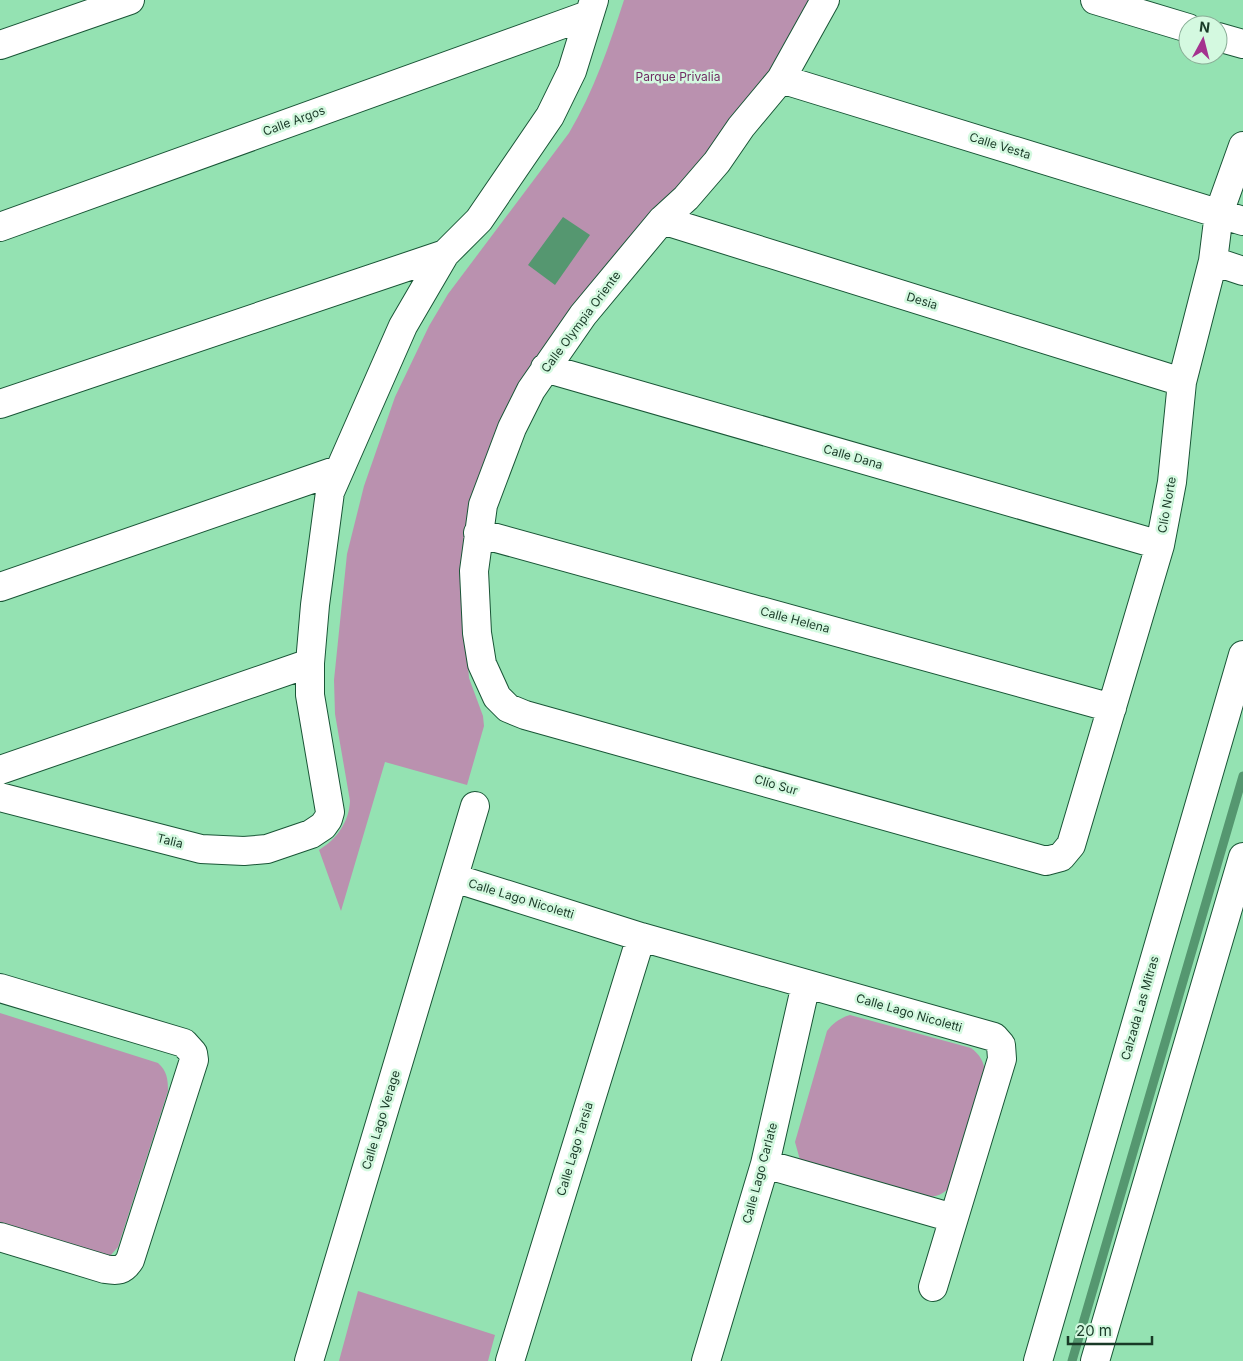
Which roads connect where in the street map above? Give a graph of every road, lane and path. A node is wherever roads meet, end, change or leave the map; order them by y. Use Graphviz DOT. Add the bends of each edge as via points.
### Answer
graph roads {
  1 [pos="130,0"];
  2 [pos="825,0"];
  3 [pos="1095,0"];
  4 [pos="591,8"];
  5 [pos="1178,25"];
  6 [pos="1228,40"];
  7 [pos="1243,44"];
  8 [pos="0,45"];
  9 [pos="781,79"];
  10 [pos="1243,146"];
  11 [pos="1231,217"];
  12 [pos="662,220"];
  13 [pos="0,227"];
  14 [pos="444,254"];
  15 [pos="1213,261"];
  16 [pos="1243,271"];
  17 [pos="545,368"];
  18 [pos="1182,382"];
  19 [pos="0,404"];
  20 [pos="338,470"];
  21 [pos="478,533"];
  22 [pos="1160,545"];
  23 [pos="0,587"];
  24 [pos="1243,655"];
  25 [pos="310,664"];
  26 [pos="496,697"];
  27 [pos="1112,708"];
  28 [pos="0,770"];
  29 [pos="0,798"];
  30 [pos="475,806"];
  31 [pos="1061,857"];
  32 [pos="1243,857"];
  33 [pos="454,878"];
  34 [pos="641,937"];
  35 [pos="806,984"];
  36 [pos="0,988"];
  37 [pos="764,1164"];
  38 [pos="953,1218"];
  39 [pos="0,1237"];
  40 [pos="933,1287"];
  41 [pos="309,1361"];
  42 [pos="510,1361"];
  43 [pos="706,1361"];
  44 [pos="1038,1361"];
  45 [pos="1096,1361"];
  1 -- 8 [label="street"];
  2 -- 9 [label="street, Calle Olympia Oriente"];
  3 -- 5 [label="street"];
  4 -- 13 [label="street, Calle Argos"];
  4 -- 14 [label="street" via="572,71 550,116 478,220"];
  6 -- 7 [label="street"];
  9 -- 11 [label="street, Calle Vesta"];
  9 -- 12 [label="street, Calle Olympia Oriente" via="717,162"];
  10 -- 11 [label="street, Clío Norte"];
  11 -- 15 [label="street, Clío Norte"];
  12 -- 17 [label="street, Calle Olympia Oriente" via="583,315"];
  12 -- 18 [label="street, Desia"];
  14 -- 19 [label="street"];
  14 -- 20 [label="street" via="402,326"];
  15 -- 16 [label="street"];
  15 -- 18 [label="street, Clío Norte"];
  17 -- 21 [label="street, Calle Olympia Oriente" via="509,437 483,505"];
  17 -- 22 [label="street, Calle Dana"];
  18 -- 22 [label="street, Clío Norte" via="1172,482"];
  20 -- 23 [label="street"];
  20 -- 25 [label="street" via="330,492"];
  21 -- 26 [label="street, Calle Olympia Oriente" via="474,571 478,633 482,664"];
  21 -- 27 [label="street, Calle Helena"];
  22 -- 27 [label="street, Clío Norte"];
  24 -- 44 [label="street, Calzada Las Mitras"];
  25 -- 28 [label="street"];
  25 -- 29 [label="street, Talia" via="310,695 330,812 323,826 311,834 267,850 201,849"];
  26 -- 31 [label="street, Clío Sur" via="508,708 544,721 1046,860"];
  27 -- 31 [label="street, Clío Norte" via="1071,845"];
  30 -- 33 [label="street, Calle Lago Verage"];
  32 -- 45 [label="street"];
  33 -- 34 [label="street, Calle Lago Nicoletti"];
  33 -- 41 [label="street, Calle Lago Verage"];
  34 -- 35 [label="street, Calle Lago Nicoletti"];
  34 -- 42 [label="street, Calle Lago Tarsia"];
  35 -- 37 [label="street, Calle Lago Carlate"];
  35 -- 38 [label="street, Calle Lago Nicoletti" via="994,1037 1001,1045 1000,1065"];
  36 -- 39 [label="street" via="184,1043 193,1053 194,1060 125,1268 105,1269"];
  37 -- 38 [label="street"];
  37 -- 43 [label="street, Calle Lago Carlate"];
  38 -- 40 [label="street, Calle Lago Nicoletti"];
}
